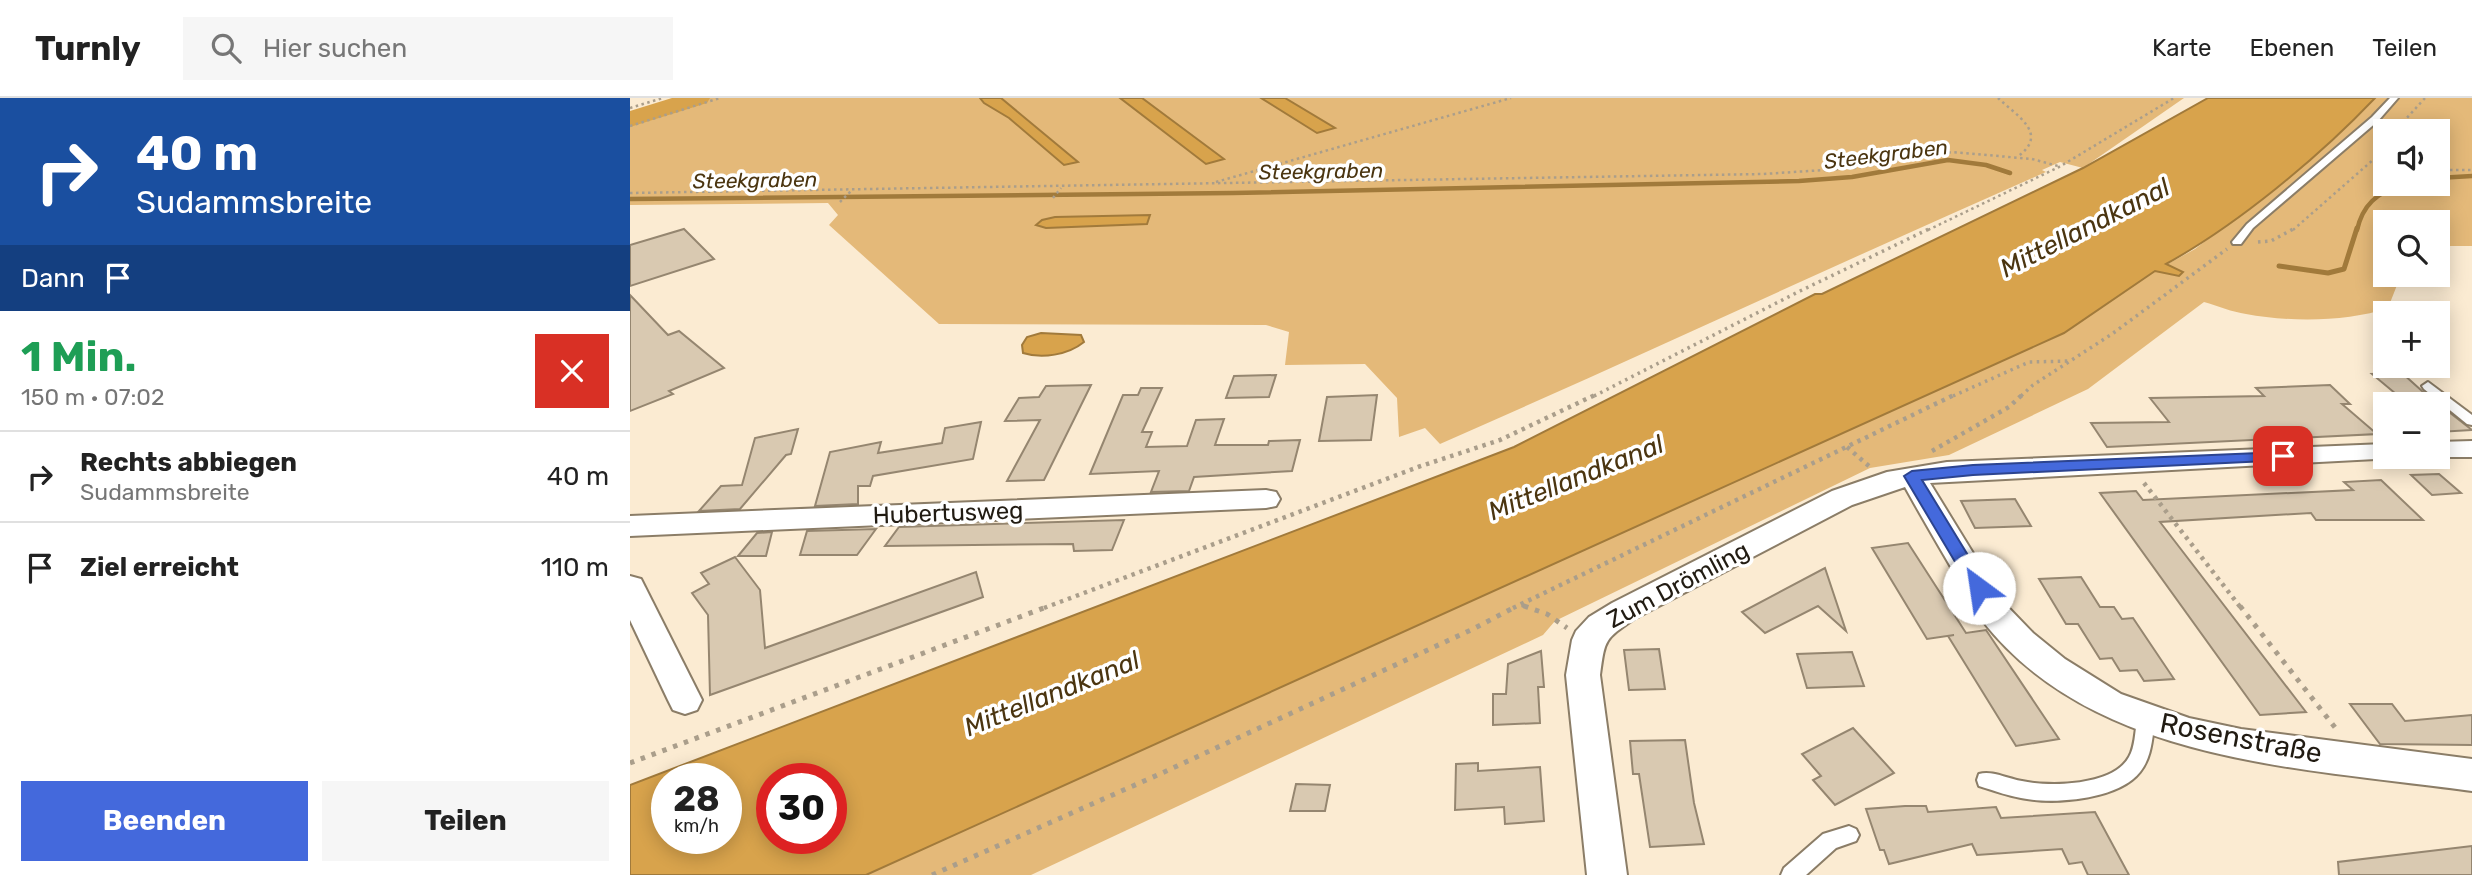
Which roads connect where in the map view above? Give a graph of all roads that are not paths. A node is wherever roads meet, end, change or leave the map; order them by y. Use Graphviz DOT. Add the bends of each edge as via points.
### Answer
graph roads {
  1 [pos="2395,98"];
  2 [pos="2237,242"];
  3 [pos="2428,386"];
  4 [pos="2472,421"];
  5 [pos="2472,449"];
  6 [pos="2450,450"];
  7 [pos="2373,453"];
  8 [pos="1912,476"];
  9 [pos="1266,499"];
  10 [pos="630,527"];
  11 [pos="630,587"];
  12 [pos="685,700"];
  13 [pos="2146,720"];
  14 [pos="2472,775"];
  15 [pos="1986,780"];
  16 [pos="1849,835"];
  17 [pos="1607,875"];
  18 [pos="1791,875"];
  1 -- 2 [label="lane"];
  3 -- 4 [label="lane"];
  5 -- 6 [label="street"];
  7 -- 8 [label="street, Zum Drömling"];
  8 -- 13 [label="street, Rosenstraße" via="1992,610 2021,642 2082,689"];
  8 -- 17 [label="street, Zum Drömling" via="1842,498 1623,611 1588,640 1583,675"];
  9 -- 10 [label="street, Hubertusweg"];
  11 -- 12 [label="street"];
  13 -- 14 [label="street, Rosenstraße" via="2241,744"];
  13 -- 15 [label="lane" via="2139,758 2115,781 2049,792"];
  16 -- 18 [label="lane" via="1830,840"];
}
